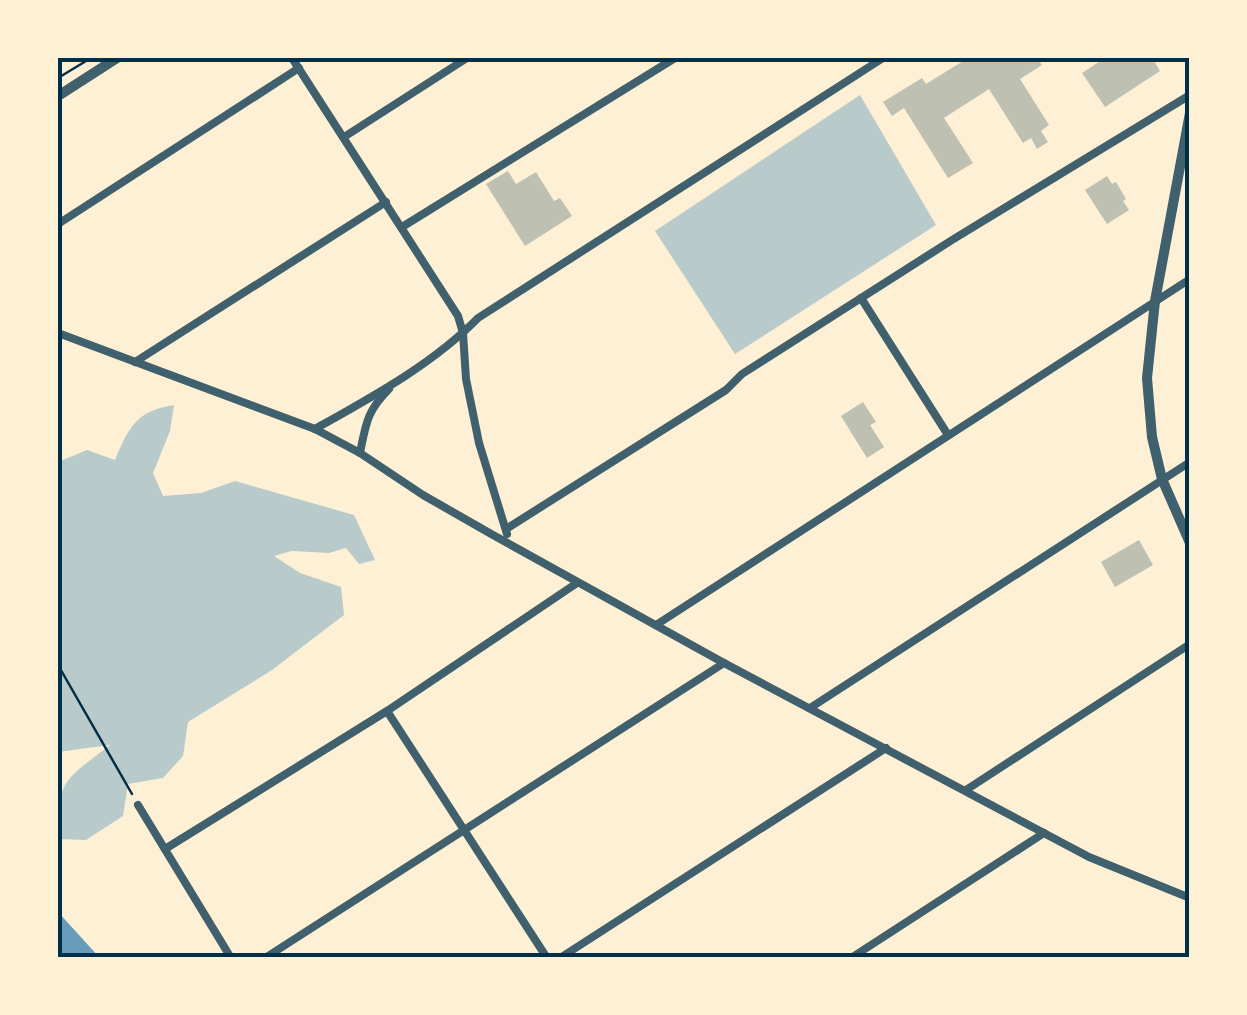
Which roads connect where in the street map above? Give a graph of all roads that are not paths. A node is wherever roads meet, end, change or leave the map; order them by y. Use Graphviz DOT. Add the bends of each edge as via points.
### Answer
graph roads {
  1 [pos="117,58"];
  2 [pos="292,58"];
  3 [pos="467,58"];
  4 [pos="674,58"];
  5 [pos="882,58"];
  6 [pos="299,68"];
  7 [pos="1190,95"];
  8 [pos="58,96"];
  9 [pos="1190,113"];
  10 [pos="344,137"];
  11 [pos="386,202"];
  12 [pos="58,224"];
  13 [pos="402,227"];
  14 [pos="1190,279"];
  15 [pos="861,298"];
  16 [pos="1155,301"];
  17 [pos="58,334"];
  18 [pos="463,334"];
  19 [pos="135,362"];
  20 [pos="399,379"];
  21 [pos="315,429"];
  22 [pos="948,436"];
  23 [pos="360,452"];
  24 [pos="1190,462"];
  25 [pos="1162,479"];
  26 [pos="506,530"];
  27 [pos="1190,543"];
  28 [pos="507,544"];
  29 [pos="577,583"];
  30 [pos="656,625"];
  31 [pos="1190,644"];
  32 [pos="724,663"];
  33 [pos="810,708"];
  34 [pos="387,710"];
  35 [pos="886,748"];
  36 [pos="966,790"];
  37 [pos="138,805"];
  38 [pos="464,830"];
  39 [pos="1044,833"];
  40 [pos="165,849"];
  41 [pos="1190,898"];
  42 [pos="231,958"];
  43 [pos="264,958"];
  44 [pos="547,958"];
  45 [pos="560,958"];
  46 [pos="850,958"];
  1 -- 8 [label="street"];
  2 -- 6 [label="street"];
  3 -- 10 [label="street"];
  4 -- 13 [label="street"];
  5 -- 18 [label="street" via="492,308"];
  6 -- 10 [label="street"];
  6 -- 12 [label="street"];
  7 -- 15 [label="street"];
  9 -- 16 [label="street"];
  10 -- 11 [label="street"];
  11 -- 13 [label="street"];
  11 -- 19 [label="street"];
  13 -- 18 [label="street"];
  14 -- 16 [label="street"];
  15 -- 22 [label="street"];
  15 -- 26 [label="street"];
  16 -- 22 [label="street"];
  16 -- 25 [label="street" via="1148,399"];
  17 -- 19 [label="street"];
  18 -- 20 [label="street"];
  18 -- 26 [label="street" via="478,443"];
  19 -- 21 [label="street"];
  20 -- 21 [label="street"];
  20 -- 23 [label="street" via="373,405"];
  21 -- 23 [label="street"];
  22 -- 30 [label="street"];
  23 -- 28 [label="street"];
  24 -- 25 [label="street"];
  25 -- 27 [label="street"];
  25 -- 33 [label="street"];
  26 -- 28 [label="street"];
  28 -- 29 [label="street"];
  29 -- 30 [label="street"];
  29 -- 34 [label="street"];
  30 -- 32 [label="street"];
  31 -- 36 [label="street"];
  32 -- 33 [label="street"];
  32 -- 38 [label="street"];
  33 -- 35 [label="street"];
  34 -- 38 [label="street"];
  34 -- 40 [label="street"];
  35 -- 36 [label="street"];
  35 -- 45 [label="street"];
  36 -- 39 [label="street"];
  37 -- 40 [label="street"];
  38 -- 43 [label="street"];
  38 -- 44 [label="street"];
  39 -- 41 [label="street"];
  39 -- 46 [label="street"];
  40 -- 42 [label="street"];
}
